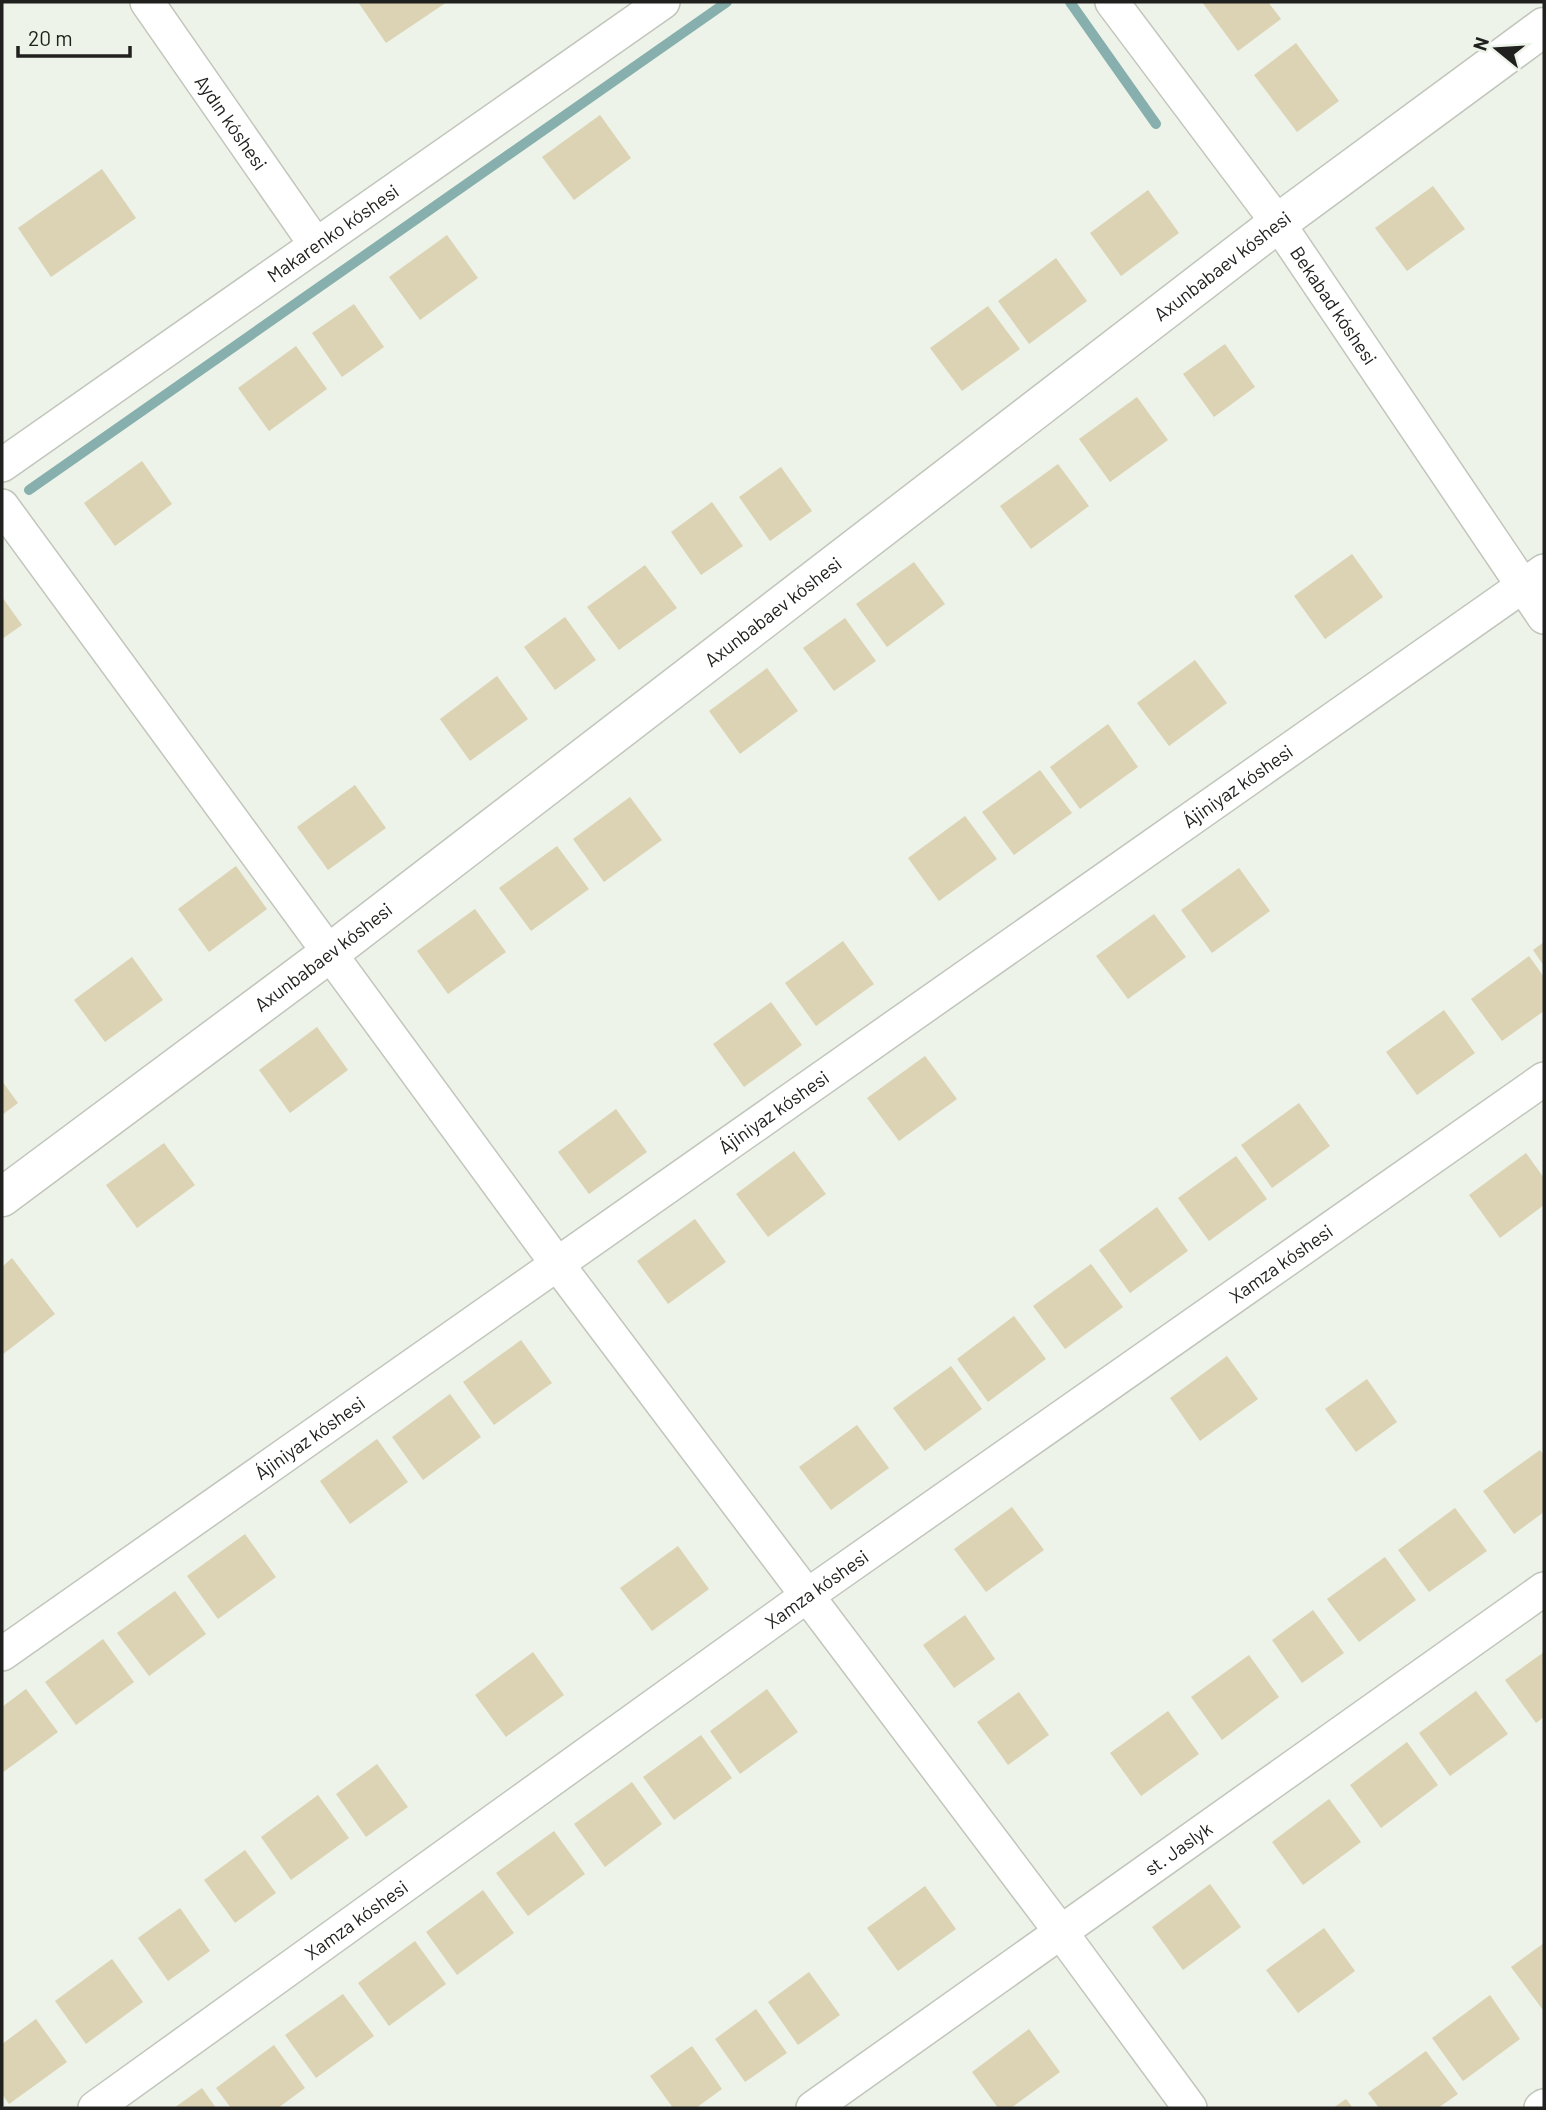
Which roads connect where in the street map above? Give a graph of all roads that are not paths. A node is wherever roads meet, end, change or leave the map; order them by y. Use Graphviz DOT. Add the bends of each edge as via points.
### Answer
graph roads {
  1 [pos="147,2"];
  2 [pos="1112,2"];
  3 [pos="650,5"];
  4 [pos="1544,27"];
  5 [pos="1278,223"];
  6 [pos="316,245"];
  7 [pos="2,465"];
  8 [pos="2,506"];
  9 [pos="1533,578"];
  10 [pos="1544,617"];
  11 [pos="331,952"];
  12 [pos="1544,1079"];
  13 [pos="2,1197"];
  14 [pos="558,1265"];
  15 [pos="1544,1589"];
  16 [pos="808,1595"];
  17 [pos="2,1654"];
  18 [pos="1060,1931"];
  19 [pos="95,2108"];
  20 [pos="813,2108"];
  21 [pos="1190,2108"];
  1 -- 6 [label="street, Aydın kóshesi"];
  2 -- 5 [label="street, Bekabad kóshesi"];
  3 -- 6 [label="street, Makarenko kóshesi"];
  4 -- 5 [label="street, Axunbabaev kóshesi"];
  5 -- 9 [label="street, Bekabad kóshesi"];
  5 -- 11 [label="street, Axunbabaev kóshesi"];
  6 -- 7 [label="street, Makarenko kóshesi"];
  8 -- 11 [label="street"];
  9 -- 10 [label="street, Bekabad kóshesi"];
  9 -- 14 [label="street, Ájiniyaz kóshesi"];
  11 -- 13 [label="street, Axunbabaev kóshesi"];
  11 -- 14 [label="street"];
  12 -- 16 [label="street, Xamza kóshesi"];
  14 -- 16 [label="street"];
  14 -- 17 [label="street, Ájiniyaz kóshesi"];
  15 -- 18 [label="street, st. Jaslyk"];
  16 -- 18 [label="street"];
  16 -- 19 [label="street, Xamza kóshesi"];
  18 -- 20 [label="street, st. Jaslyk"];
  18 -- 21 [label="street"];
}
